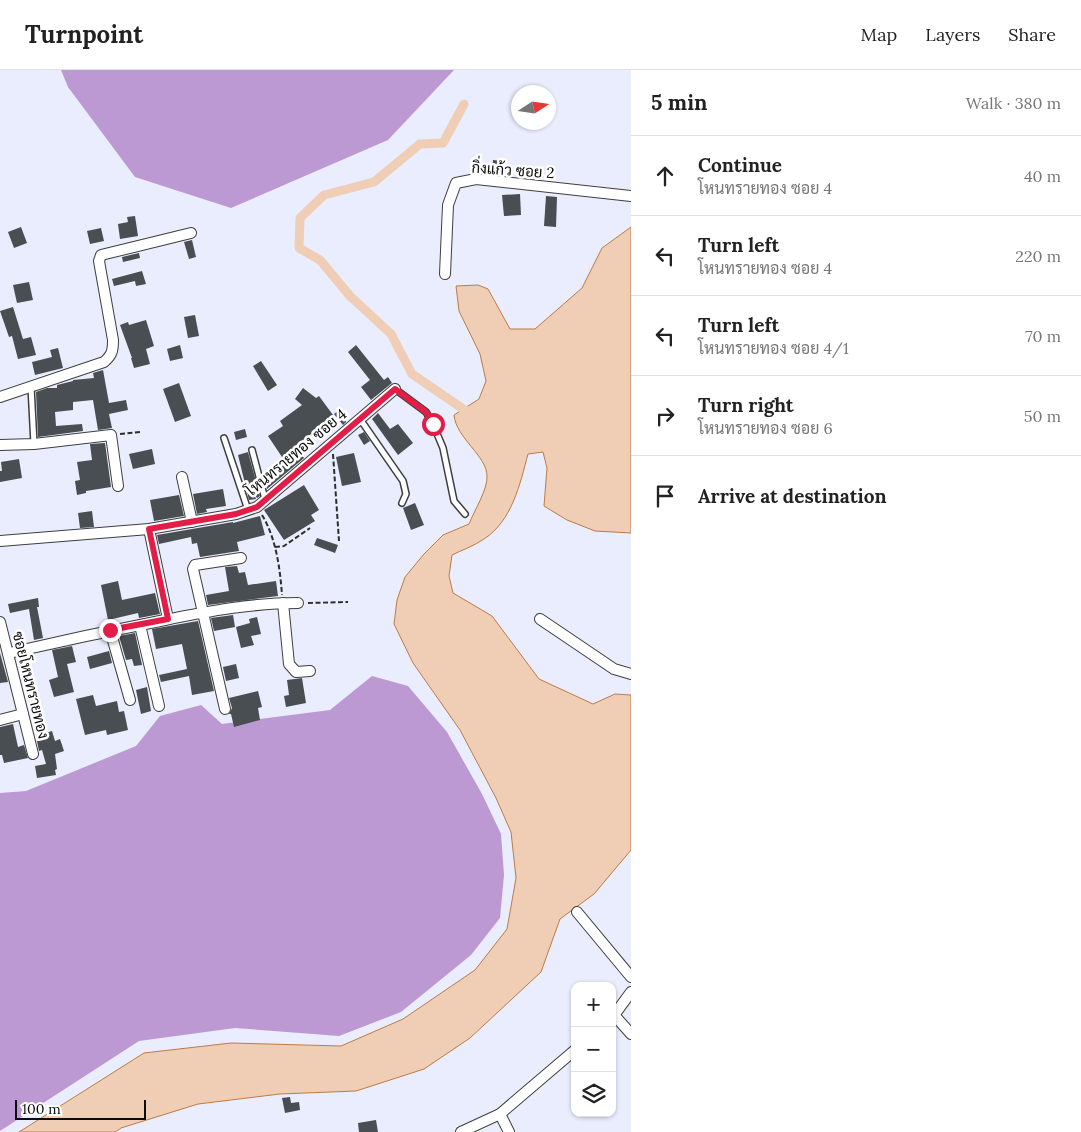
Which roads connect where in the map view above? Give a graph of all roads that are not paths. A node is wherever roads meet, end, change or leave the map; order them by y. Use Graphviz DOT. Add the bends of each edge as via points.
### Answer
graph roads {
  1 [pos="631,196"];
  2 [pos="191,233"];
  3 [pos="445,274"];
  4 [pos="31,387"];
  5 [pos="395,389"];
  6 [pos="0,397"];
  7 [pos="360,418"];
  8 [pos="224,438"];
  9 [pos="34,444"];
  10 [pos="0,445"];
  11 [pos="252,450"];
  12 [pos="182,477"];
  13 [pos="118,486"];
  14 [pos="402,503"];
  15 [pos="257,506"];
  16 [pos="464,514"];
  17 [pos="192,522"];
  18 [pos="149,529"];
  19 [pos="0,541"];
  20 [pos="241,558"];
  21 [pos="283,603"];
  22 [pos="298,603"];
  23 [pos="202,612"];
  24 [pos="168,619"];
  25 [pos="540,619"];
  26 [pos="0,622"];
  27 [pos="140,625"];
  28 [pos="110,630"];
  29 [pos="9,653"];
  30 [pos="310,671"];
  31 [pos="631,674"];
  32 [pos="130,700"];
  33 [pos="159,706"];
  34 [pos="226,709"];
  35 [pos="23,714"];
  36 [pos="0,720"];
  37 [pos="33,754"];
  38 [pos="577,912"];
  39 [pos="631,977"];
  40 [pos="631,992"];
  41 [pos="616,1014"];
  42 [pos="616,1019"];
  43 [pos="631,1034"];
  44 [pos="571,1053"];
  45 [pos="500,1114"];
  46 [pos="460,1132"];
  47 [pos="509,1132"];
  1 -- 3 [label="street, กิ่งแก้ว ซอย 2" via="476,179 456,183 448,205"];
  2 -- 4 [label="street" via="101,255 99,261 113,340 111,356 104,362"];
  4 -- 6 [label="street"];
  4 -- 9 [label="lane"];
  5 -- 7 [label="street, โหนทรายทอง ซอย 4"];
  5 -- 16 [label="lane, โหนทรายทอง ซอย 4" via="426,412 433,424 443,448 454,501"];
  7 -- 14 [label="lane" via="403,481 406,494"];
  7 -- 15 [label="street, โหนทรายทอง ซอย 4"];
  8 -- 15 [label="lane"];
  9 -- 10 [label="street"];
  9 -- 13 [label="street" via="111,435"];
  11 -- 15 [label="lane"];
  12 -- 17 [label="street"];
  15 -- 17 [label="street, โหนทรายทอง ซอย 4" via="236,514"];
  17 -- 18 [label="street, โหนทรายทอง ซอย 4"];
  18 -- 19 [label="street, โหนทรายทอง ซอย 4"];
  18 -- 24 [label="street"];
  20 -- 23 [label="street" via="194,567"];
  21 -- 22 [label="street"];
  21 -- 23 [label="street"];
  21 -- 30 [label="street" via="289,664 296,672"];
  23 -- 24 [label="street"];
  23 -- 34 [label="street"];
  24 -- 27 [label="street"];
  25 -- 31 [label="street" via="614,669"];
  26 -- 29 [label="street, ซอยโหนทรายทอง"];
  27 -- 28 [label="street"];
  27 -- 33 [label="street"];
  28 -- 29 [label="street"];
  28 -- 32 [label="street"];
  29 -- 35 [label="street, ซอยโหนทรายทอง"];
  35 -- 36 [label="street"];
  35 -- 37 [label="street, ซอยโหนทรายทอง"];
  38 -- 39 [label="street"];
  40 -- 41 [label="street"];
  42 -- 43 [label="street"];
  44 -- 45 [label="street"];
  45 -- 46 [label="street"];
  45 -- 47 [label="street"];
}
